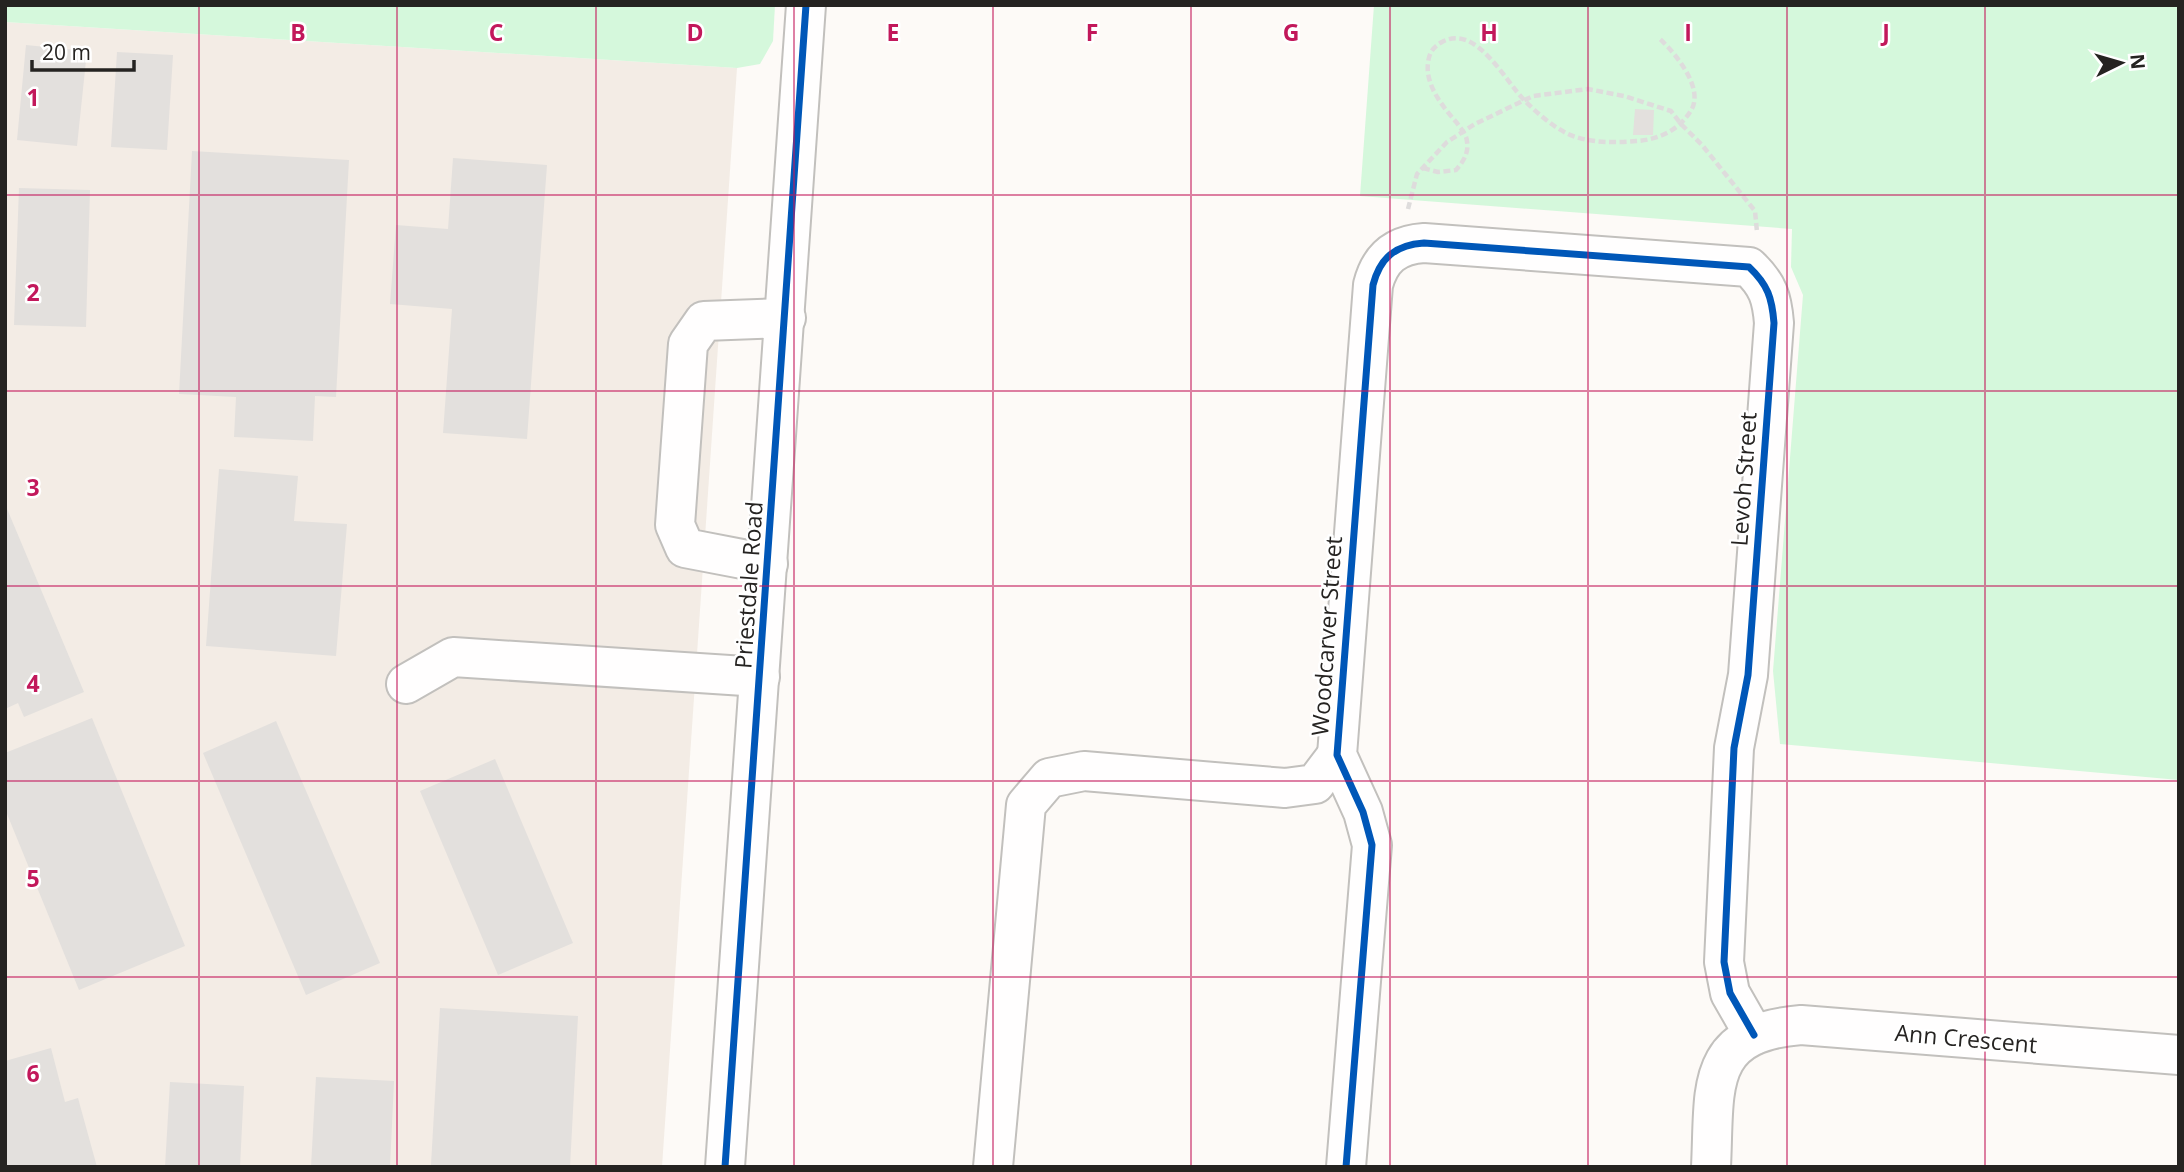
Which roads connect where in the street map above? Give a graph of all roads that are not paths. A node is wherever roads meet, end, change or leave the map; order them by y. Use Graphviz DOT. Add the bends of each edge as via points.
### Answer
graph roads {
  1 [pos="806,5"];
  2 [pos="1408,244"];
  3 [pos="786,318"];
  4 [pos="768,564"];
  5 [pos="760,677"];
  6 [pos="406,684"];
  7 [pos="1336,755"];
  8 [pos="1754,1035"];
  9 [pos="2179,1055"];
  10 [pos="725,1167"];
  11 [pos="993,1167"];
  12 [pos="1346,1167"];
  13 [pos="1711,1167"];
  1 -- 3 [label="street, Priestdale Road"];
  2 -- 7 [label="street, Woodcarver Street" via="1377,268 1373,285"];
  2 -- 8 [label="street, Levoh Street" via="1749,267 1762,279 1772,302 1774,323 1748,675 1734,748 1724,962 1730,993"];
  3 -- 4 [label="street, Priestdale Road"];
  3 -- 4 [label="street" via="704,321 688,344 675,525 685,548"];
  4 -- 5 [label="street, Priestdale Road"];
  5 -- 6 [label="street" via="453,657"];
  5 -- 10 [label="street, Priestdale Road"];
  7 -- 11 [label="street, Woodcarver Street" via="1315,784 1285,788 1084,771 1049,778 1026,805"];
  7 -- 12 [label="street, Woodcarver Street" via="1363,812 1371,845"];
  8 -- 9 [label="street, Ann Crescent" via="1772,1027 1801,1025"];
  8 -- 13 [label="street" via="1725,1060 1716,1080"];
}
